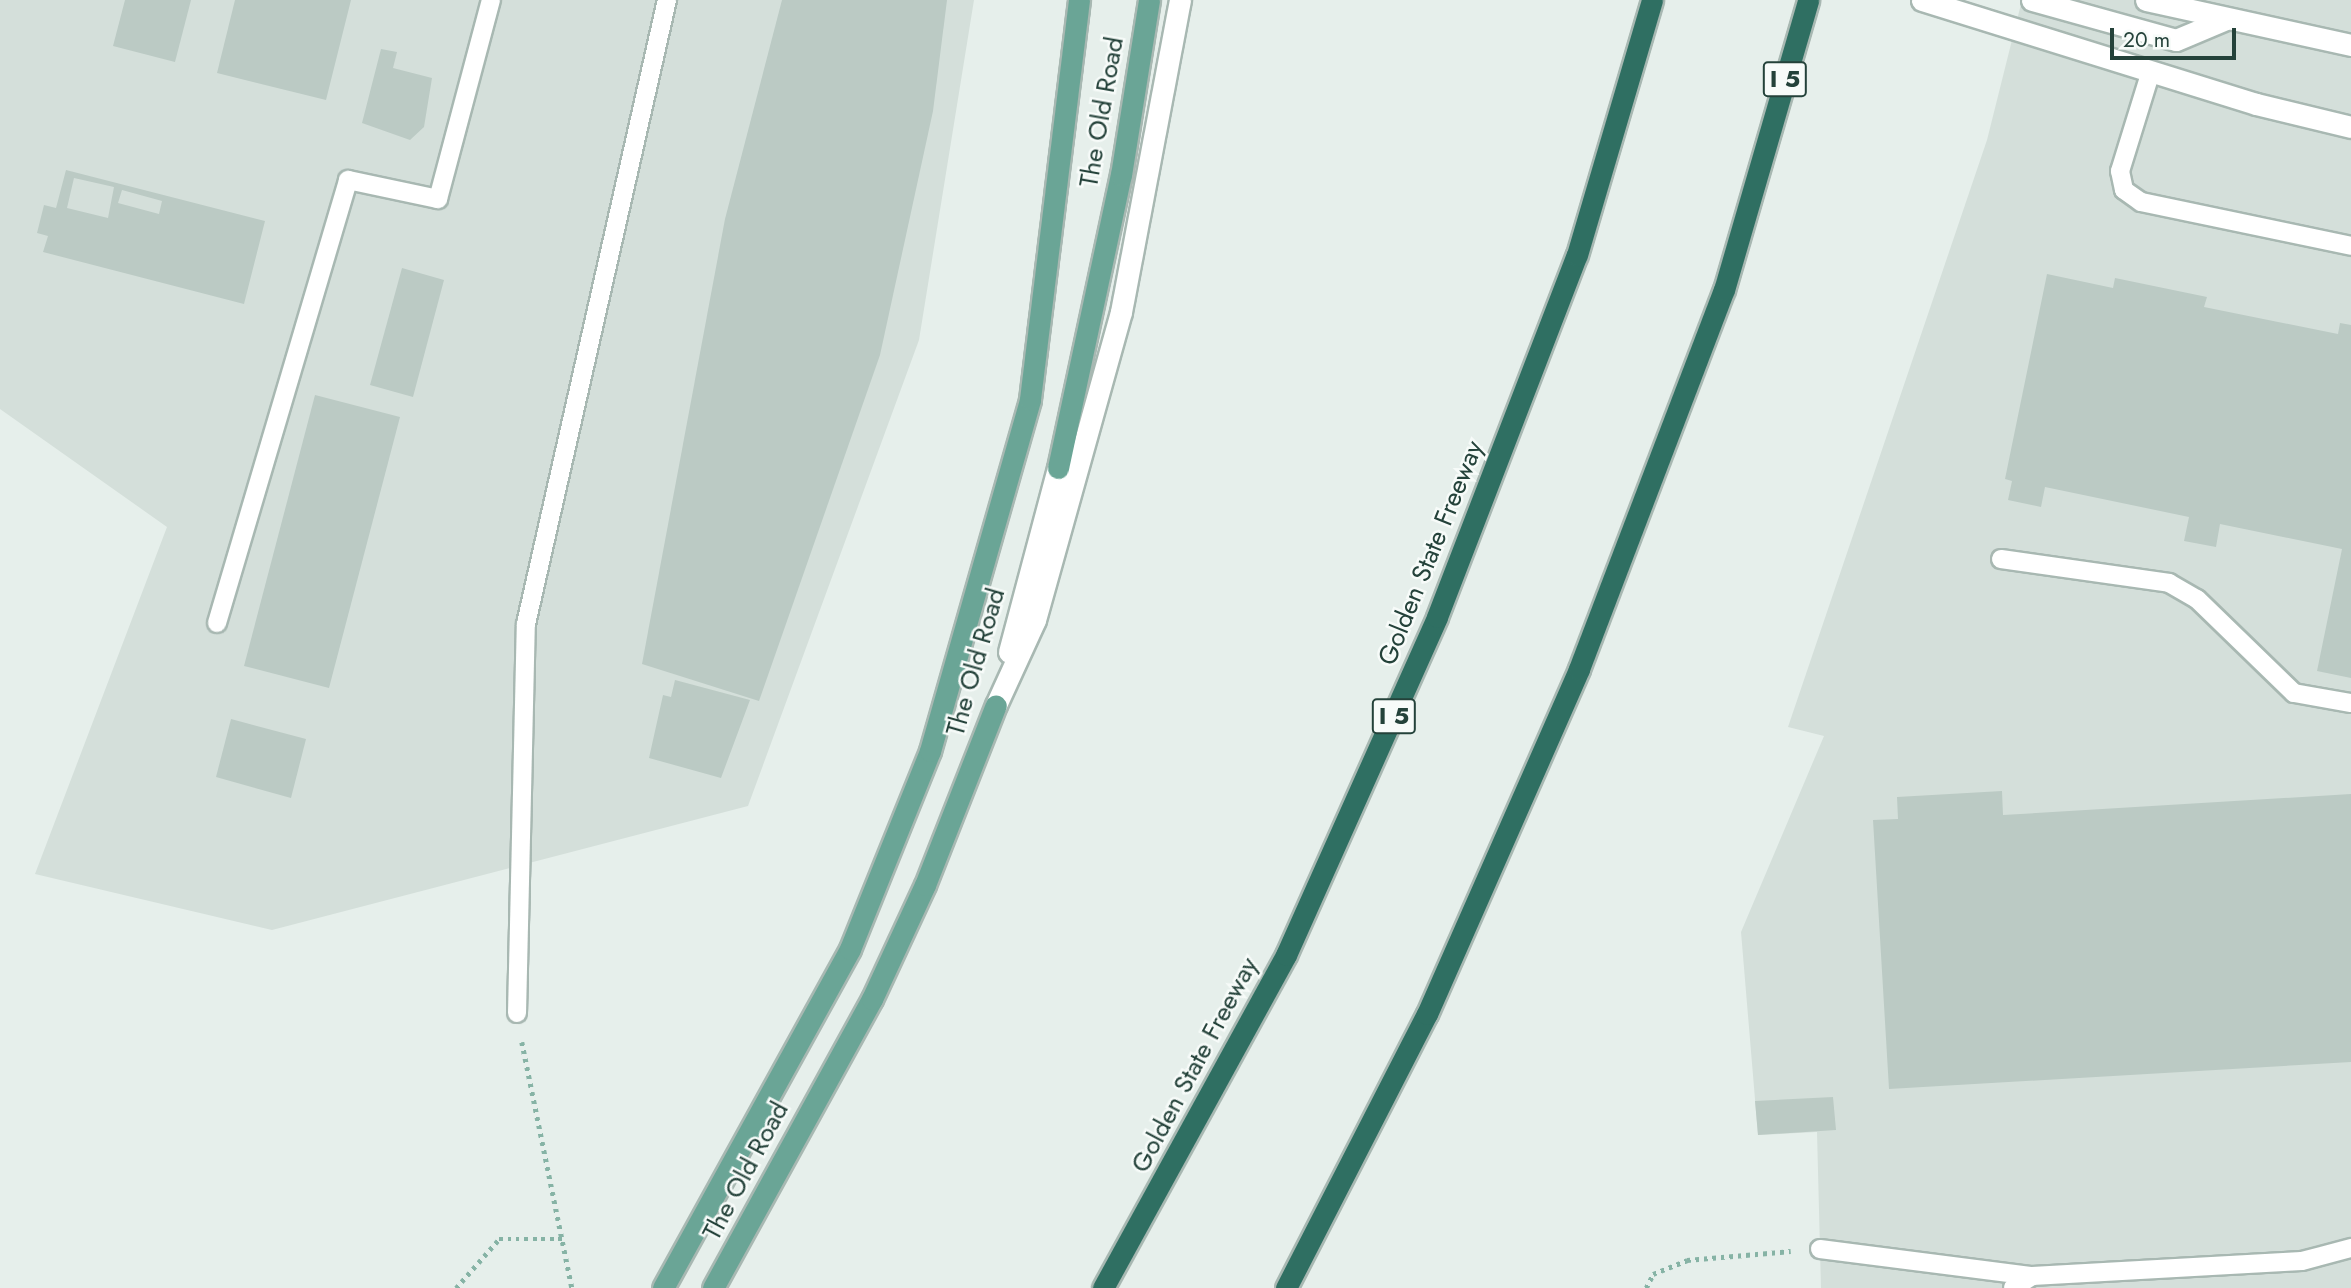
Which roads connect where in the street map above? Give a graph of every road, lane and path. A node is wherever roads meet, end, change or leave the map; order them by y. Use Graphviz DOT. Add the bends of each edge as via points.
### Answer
graph roads {
  1 [pos="491,0"];
  2 [pos="667,0"];
  3 [pos="1079,0"];
  4 [pos="1150,0"];
  5 [pos="1180,0"];
  6 [pos="1652,0"];
  7 [pos="1808,0"];
  8 [pos="1905,0"];
  9 [pos="1922,0"];
  10 [pos="2032,0"];
  11 [pos="2146,0"];
  12 [pos="1970,14"];
  13 [pos="2227,19"];
  14 [pos="2351,45"];
  15 [pos="2151,71"];
  16 [pos="2351,127"];
  17 [pos="2351,246"];
  18 [pos="2001,559"];
  19 [pos="217,623"];
  20 [pos="2351,703"];
  21 [pos="996,705"];
  22 [pos="517,1013"];
  23 [pos="564,1239"];
  24 [pos="2351,1248"];
  25 [pos="1820,1249"];
  26 [pos="2032,1276"];
  27 [pos="456,1288"];
  28 [pos="572,1288"];
  29 [pos="663,1288"];
  30 [pos="713,1288"];
  31 [pos="1102,1288"];
  32 [pos="1286,1288"];
  33 [pos="1646,1288"];
  34 [pos="2013,1288"];
  1 -- 19 [label="lane" via="438,199 348,180"];
  2 -- 22 [label="lane" via="526,624"];
  3 -- 29 [label="main road, The Old Road" via="1030,399 930,751 850,949"];
  4 -- 21 [label="main road, The Old Road" via="1121,176 1058,468"];
  5 -- 21 [label="main road" via="1121,312 1035,620"];
  6 -- 31 [label="highway, Golden State Freeway / I 5" via="1577,255 1363,786 1286,955"];
  7 -- 32 [label="highway, I 5" via="1724,290 1655,478 1512,829 1427,1014"];
  8 -- 12 [label="main road"];
  9 -- 12 [label="main road"];
  10 -- 13 [label="main road" via="2176,40"];
  11 -- 13 [label="main road"];
  12 -- 15 [label="main road"];
  13 -- 14 [label="main road"];
  15 -- 16 [label="main road"];
  15 -- 17 [label="lane" via="2120,171 2124,190 2141,202"];
  18 -- 20 [label="lane" via="2169,583 2197,599 2281,685"];
  21 -- 30 [label="main road, The Old Road" via="925,886 872,999"];
  22 -- 23 [label="path"];
  23 -- 27 [label="path" via="499,1239"];
  23 -- 28 [label="path"];
  24 -- 26 [label="lane" via="2302,1261"];
  25 -- 26 [label="lane"];
  25 -- 33 [label="path" via="1687,1261 1653,1275"];
  26 -- 34 [label="lane"];
}
